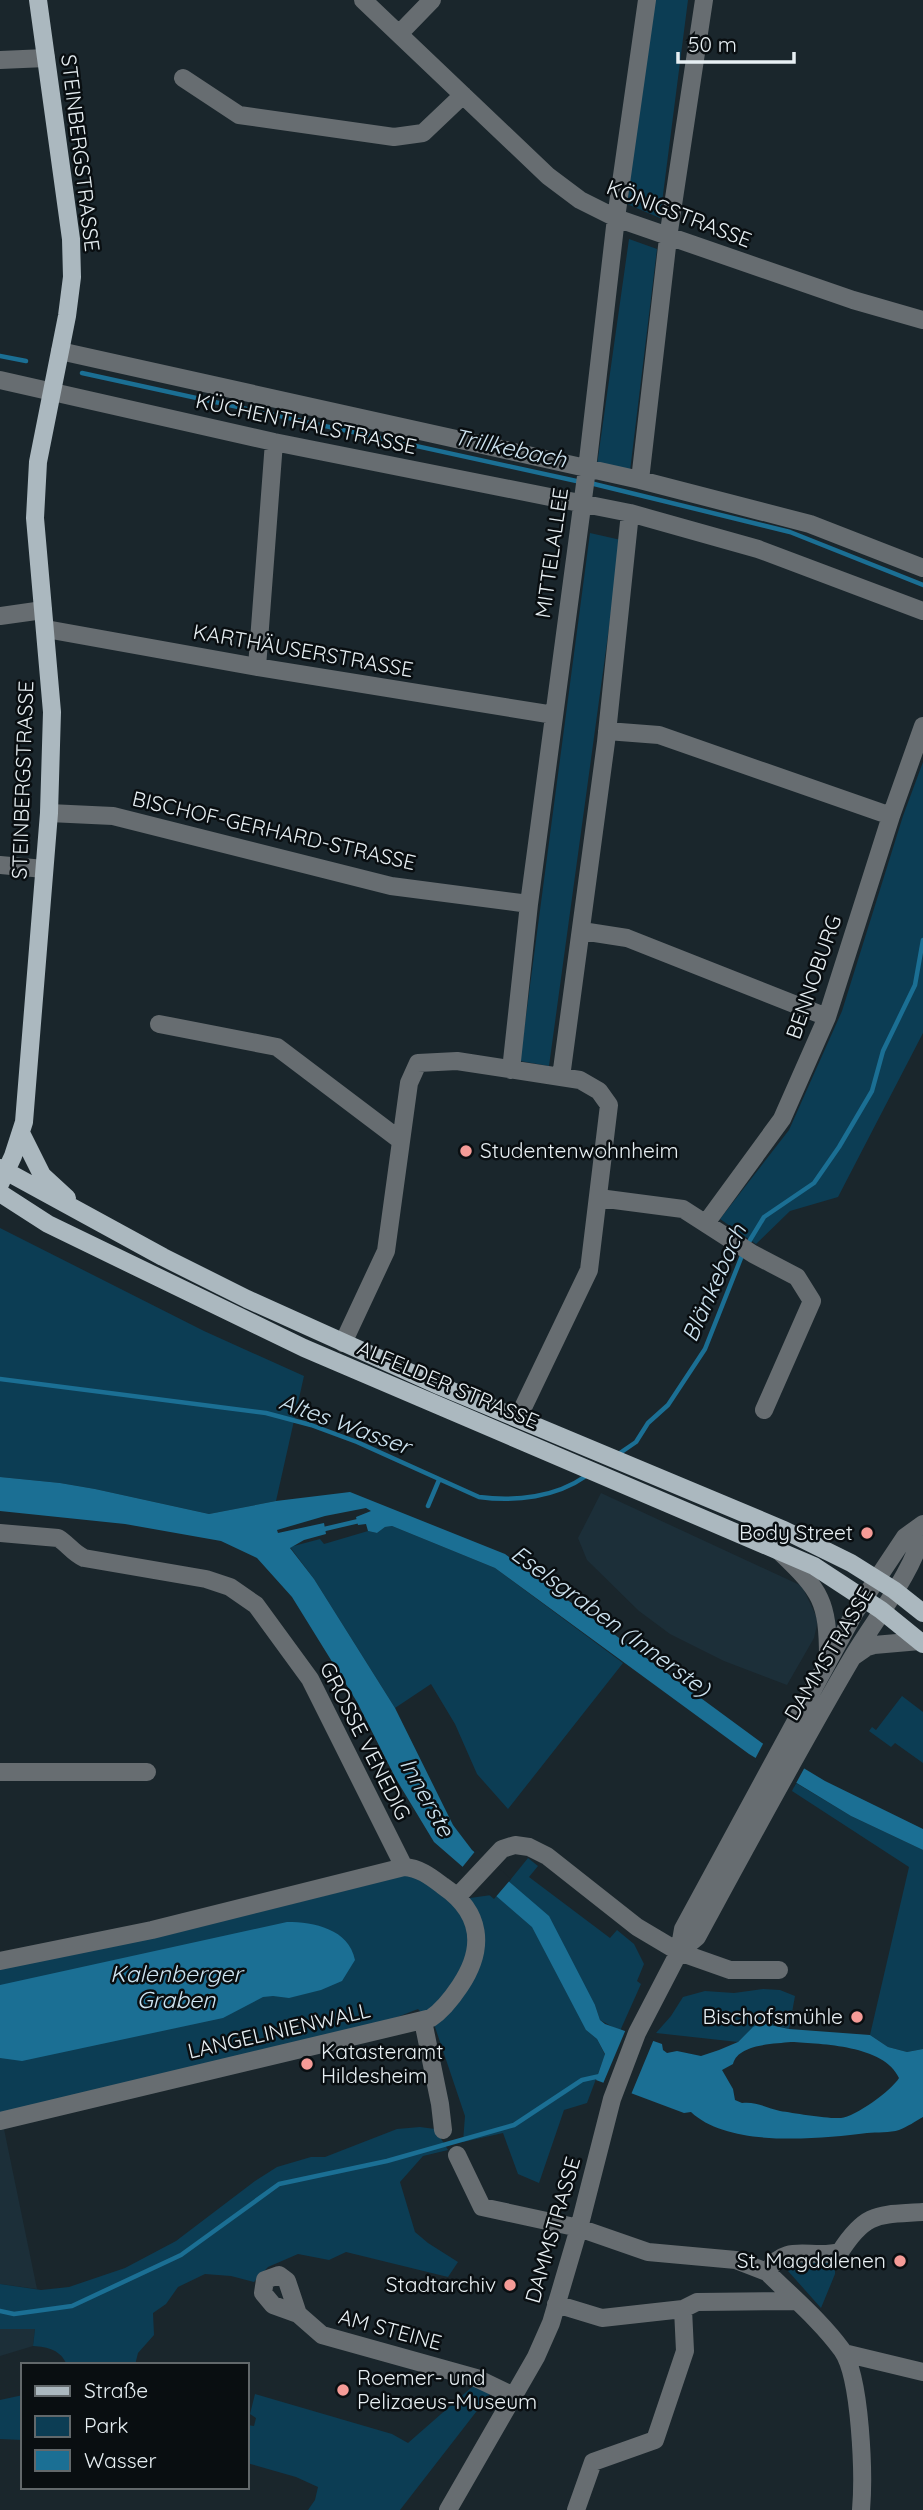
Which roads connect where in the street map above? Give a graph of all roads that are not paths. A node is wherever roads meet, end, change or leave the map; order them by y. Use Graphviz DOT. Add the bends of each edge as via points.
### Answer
graph roads {
  1 [pos="38,0"];
  2 [pos="363,0"];
  3 [pos="432,0"];
  4 [pos="647,0"];
  5 [pos="705,0"];
  6 [pos="399,34"];
  7 [pos="46,58"];
  8 [pos="0,60"];
  9 [pos="183,78"];
  10 [pos="463,96"];
  11 [pos="615,218"];
  12 [pos="668,238"];
  13 [pos="923,320"];
  14 [pos="60,351"];
  15 [pos="0,380"];
  16 [pos="51,391"];
  17 [pos="274,442"];
  18 [pos="587,468"];
  19 [pos="640,480"];
  20 [pos="581,505"];
  21 [pos="630,513"];
  22 [pos="923,568"];
  23 [pos="43,610"];
  24 [pos="923,611"];
  25 [pos="0,616"];
  26 [pos="46,629"];
  27 [pos="257,667"];
  28 [pos="554,715"];
  29 [pos="923,726"];
  30 [pos="607,732"];
  31 [pos="49,813"];
  32 [pos="891,816"];
  33 [pos="0,865"];
  34 [pos="44,869"];
  35 [pos="529,904"];
  36 [pos="582,931"];
  37 [pos="827,1017"];
  38 [pos="159,1024"];
  39 [pos="510,1070"];
  40 [pos="561,1077"];
  41 [pos="21,1133"];
  42 [pos="400,1140"];
  43 [pos="2,1175"];
  44 [pos="0,1193"];
  45 [pos="599,1198"];
  46 [pos="85,1215"];
  47 [pos="706,1223"];
  48 [pos="343,1343"];
  49 [pos="764,1410"];
  50 [pos="518,1418"];
  51 [pos="923,1526"];
  52 [pos="0,1533"];
  53 [pos="778,1550"];
  54 [pos="877,1580"];
  55 [pos="894,1590"];
  56 [pos="864,1598"];
  57 [pos="881,1610"];
  58 [pos="923,1613"];
  59 [pos="922,1643"];
  60 [pos="828,1658"];
  61 [pos="851,1659"];
  62 [pos="0,1772"];
  63 [pos="147,1772"];
  64 [pos="773,1780"];
  65 [pos="404,1867"];
  66 [pos="462,1892"];
  67 [pos="679,1952"];
  68 [pos="0,1961"];
  69 [pos="779,1970"];
  70 [pos="423,2021"];
  71 [pos="0,2121"];
  72 [pos="443,2130"];
  73 [pos="457,2155"];
  74 [pos="923,2212"];
  75 [pos="579,2228"];
  76 [pos="767,2272"];
  77 [pos="796,2301"];
  78 [pos="556,2304"];
  79 [pos="683,2309"];
  80 [pos="298,2314"];
  81 [pos="844,2353"];
  82 [pos="923,2372"];
  83 [pos="514,2396"];
  84 [pos="448,2510"];
  85 [pos="576,2510"];
  86 [pos="861,2510"];
  1 -- 7 [label="main road, STEINBERGSTRASSE"];
  2 -- 6 [label="street, KÖNIGSTRASSE"];
  3 -- 6 [label="street"];
  4 -- 11 [label="street, MITTELALLEE"];
  5 -- 12 [label="street"];
  6 -- 10 [label="street, KÖNIGSTRASSE"];
  7 -- 8 [label="street"];
  7 -- 14 [label="main road, STEINBERGSTRASSE" via="71,239 72,277"];
  9 -- 10 [label="street" via="239,115 394,137 423,133"];
  10 -- 11 [label="street, KÖNIGSTRASSE" via="548,176"];
  11 -- 12 [label="street, KÖNIGSTRASSE"];
  11 -- 18 [label="street, MITTELALLEE"];
  12 -- 13 [label="street, KÖNIGSTRASSE"];
  12 -- 19 [label="street"];
  14 -- 16 [label="main road, STEINBERGSTRASSE"];
  14 -- 18 [label="street, KÜCHENTHALSTRASSE"];
  15 -- 16 [label="street, KÜCHENTHALSTRASSE"];
  16 -- 17 [label="street, KÜCHENTHALSTRASSE"];
  16 -- 23 [label="main road, STEINBERGSTRASSE" via="34,518"];
  17 -- 20 [label="street, KÜCHENTHALSTRASSE"];
  17 -- 27 [label="street"];
  18 -- 19 [label="street, KÜCHENTHALSTRASSE"];
  18 -- 20 [label="street, MITTELALLEE"];
  19 -- 22 [label="street, KÜCHENTHALSTRASSE" via="810,524"];
  20 -- 21 [label="street, KÜCHENTHALSTRASSE"];
  20 -- 28 [label="street, MITTELALLEE"];
  21 -- 24 [label="street, KÜCHENTHALSTRASSE" via="758,549"];
  21 -- 30 [label="street"];
  23 -- 25 [label="street"];
  23 -- 26 [label="main road, STEINBERGSTRASSE"];
  26 -- 27 [label="street, KARTHÄUSERSTRASSE"];
  26 -- 31 [label="main road, STEINBERGSTRASSE" via="52,712"];
  27 -- 28 [label="street, KARTHÄUSERSTRASSE"];
  28 -- 35 [label="street, MITTELALLEE"];
  29 -- 32 [label="street, BENNOBURG"];
  30 -- 32 [label="street" via="659,735"];
  30 -- 36 [label="street"];
  31 -- 34 [label="main road, STEINBERGSTRASSE"];
  31 -- 35 [label="street, BISCHOF-GERHARD-STRASSE" via="113,816 391,886"];
  32 -- 37 [label="street, BENNOBURG"];
  33 -- 34 [label="street"];
  34 -- 41 [label="main road, STEINBERGSTRASSE"];
  35 -- 39 [label="street, MITTELALLEE"];
  36 -- 37 [label="street" via="627,938"];
  36 -- 40 [label="street"];
  37 -- 47 [label="street, BENNOBURG" via="782,1119"];
  38 -- 42 [label="street" via="277,1047"];
  39 -- 40 [label="street"];
  39 -- 42 [label="street" via="457,1061 418,1063 409,1083"];
  40 -- 45 [label="street" via="580,1080 609,1105"];
  41 -- 43 [label="main road, STEINBERGSTRASSE"];
  41 -- 46 [label="main road" via="42,1175"];
  42 -- 48 [label="street" via="386,1251"];
  43 -- 46 [label="main road, ALFELDER STRASSE"];
  44 -- 53 [label="main road, ALFELDER STRASSE" via="48,1224 304,1348"];
  45 -- 47 [label="street" via="683,1209"];
  45 -- 50 [label="street" via="589,1269"];
  46 -- 48 [label="main road, ALFELDER STRASSE"];
  47 -- 49 [label="street" via="797,1277 812,1301"];
  48 -- 50 [label="main road, ALFELDER STRASSE"];
  50 -- 54 [label="main road, ALFELDER STRASSE" via="783,1530"];
  51 -- 54 [label="street, DAMMSTRASSE" via="905,1537"];
  51 -- 55 [label="street, DAMMSTRASSE" via="920,1547"];
  52 -- 65 [label="street, GROSSE VENEDIG" via="58,1538 85,1558 219,1582 244,1595 262,1612 310,1679"];
  53 -- 56 [label="main road, ALFELDER STRASSE" via="814,1566"];
  53 -- 60 [label="street" via="809,1579 821,1600"];
  54 -- 55 [label="main road, ALFELDER STRASSE"];
  54 -- 56 [label="street, DAMMSTRASSE"];
  55 -- 57 [label="street, DAMMSTRASSE"];
  55 -- 58 [label="main road, ALFELDER STRASSE"];
  56 -- 57 [label="main road, ALFELDER STRASSE"];
  56 -- 60 [label="street, DAMMSTRASSE"];
  57 -- 59 [label="main road, ALFELDER STRASSE"];
  57 -- 61 [label="street, DAMMSTRASSE"];
  59 -- 61 [label="street" via="867,1647"];
  60 -- 64 [label="street, DAMMSTRASSE" via="787,1734"];
  61 -- 64 [label="street, DAMMSTRASSE" via="803,1742"];
  62 -- 63 [label="street"];
  64 -- 67 [label="street, DAMMSTRASSE" via="683,1929"];
  65 -- 66 [label="street"];
  65 -- 68 [label="street" via="152,1930"];
  66 -- 67 [label="street" via="498,1852 515,1845 534,1849"];
  66 -- 70 [label="street, LANGELINIENWALL" via="475,1927 473,1961 444,2007"];
  67 -- 69 [label="street" via="730,1970"];
  67 -- 75 [label="street, DAMMSTRASSE" via="637,2033 615,2092"];
  70 -- 71 [label="street, LANGELINIENWALL"];
  70 -- 72 [label="street"];
  73 -- 75 [label="street" via="482,2207"];
  74 -- 76 [label="street" via="875,2215 852,2233 840,2252 783,2255"];
  75 -- 76 [label="street" via="648,2252 736,2260"];
  75 -- 78 [label="street, DAMMSTRASSE"];
  76 -- 77 [label="street"];
  77 -- 79 [label="street" via="697,2302"];
  77 -- 81 [label="street"];
  78 -- 79 [label="street" via="602,2318"];
  78 -- 83 [label="street, DAMMSTRASSE" via="536,2357"];
  79 -- 85 [label="street" via="685,2351 655,2440 593,2462"];
  80 -- 83 [label="street, AM STEINE" via="322,2335 476,2378"];
  81 -- 82 [label="street"];
  81 -- 86 [label="street" via="860,2426"];
  83 -- 84 [label="street, DAMMSTRASSE"];
}
